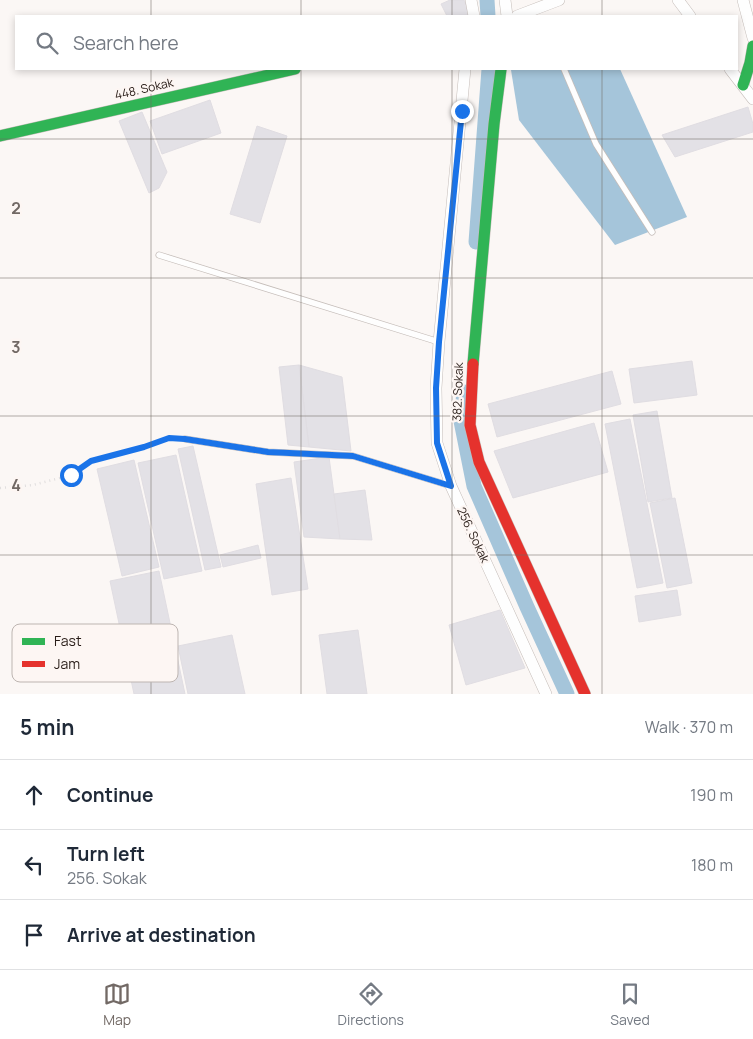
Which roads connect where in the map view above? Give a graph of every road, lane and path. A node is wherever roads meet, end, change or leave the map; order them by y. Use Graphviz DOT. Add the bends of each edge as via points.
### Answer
graph roads {
  1 [pos="471,0"];
  2 [pos="505,0"];
  3 [pos="559,0"];
  4 [pos="678,0"];
  5 [pos="743,0"];
  6 [pos="474,15"];
  7 [pos="507,15"];
  8 [pos="520,15"];
  9 [pos="689,15"];
  10 [pos="753,38"];
  11 [pos="753,46"];
  12 [pos="291,70"];
  13 [pos="465,70"];
  14 [pos="501,70"];
  15 [pos="564,70"];
  16 [pos="731,70"];
  17 [pos="743,85"];
  18 [pos="753,99"];
  19 [pos="0,136"];
  20 [pos="652,232"];
  21 [pos="159,255"];
  22 [pos="439,342"];
  23 [pos="185,439"];
  24 [pos="451,486"];
  25 [pos="0,488"];
  26 [pos="546,694"];
  27 [pos="585,694"];
  1 -- 6 [label="street"];
  2 -- 7 [label="street"];
  3 -- 8 [label="street"];
  4 -- 9 [label="street"];
  5 -- 10 [label="street"];
  11 -- 17 [label="street"];
  12 -- 19 [label="street, 448. Sokak"];
  13 -- 22 [label="street, 256. Sokak"];
  14 -- 27 [label="street, 382. Sokak" via="474,337 470,425 480,462"];
  15 -- 20 [label="lane" via="596,144"];
  16 -- 17 [label="street"];
  17 -- 18 [label="street"];
  21 -- 22 [label="lane"];
  22 -- 24 [label="street, 256. Sokak" via="437,443"];
  23 -- 24 [label="lane" via="268,452 353,456"];
  23 -- 25 [label="path" via="169,438 91,461 71,475 33,485"];
  24 -- 26 [label="street, 256. Sokak"];
}
